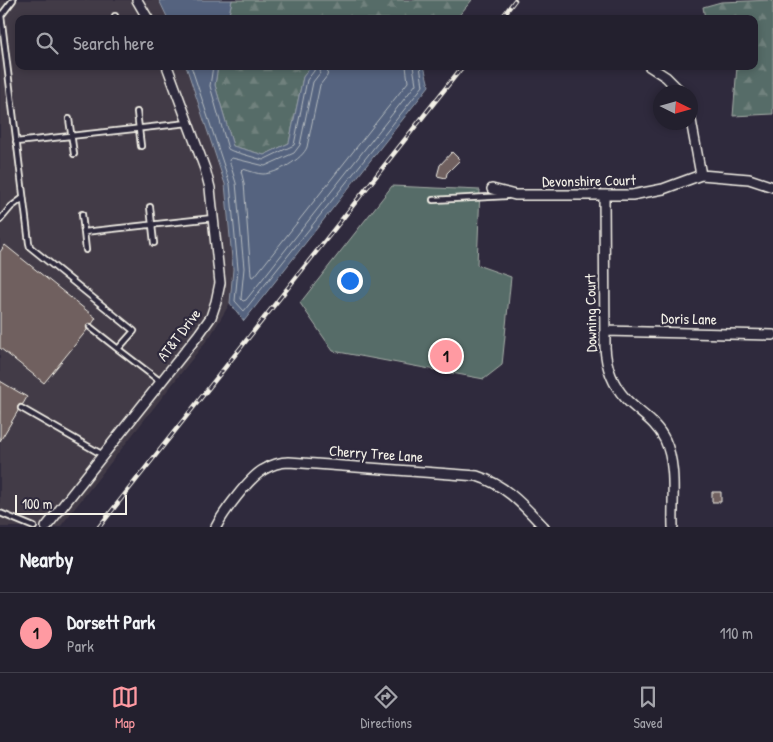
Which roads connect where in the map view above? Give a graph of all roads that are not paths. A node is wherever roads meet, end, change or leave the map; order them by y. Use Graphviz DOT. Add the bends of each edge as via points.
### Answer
graph roads {
  1 [pos="13,0"];
  2 [pos="137,0"];
  3 [pos="146,15"];
  4 [pos="0,16"];
  5 [pos="168,70"];
  6 [pos="655,70"];
  7 [pos="674,85"];
  8 [pos="137,112"];
  9 [pos="69,119"];
  10 [pos="188,123"];
  11 [pos="139,129"];
  12 [pos="693,130"];
  13 [pos="71,136"];
  14 [pos="16,142"];
  15 [pos="141,146"];
  16 [pos="74,154"];
  17 [pos="701,176"];
  18 [pos="773,187"];
  19 [pos="492,189"];
  20 [pos="604,195"];
  21 [pos="516,196"];
  22 [pos="22,198"];
  23 [pos="433,200"];
  24 [pos="150,207"];
  25 [pos="82,214"];
  26 [pos="213,218"];
  27 [pos="0,220"];
  28 [pos="152,224"];
  29 [pos="84,232"];
  30 [pos="154,242"];
  31 [pos="86,250"];
  32 [pos="90,327"];
  33 [pos="605,331"];
  34 [pos="773,335"];
  35 [pos="118,349"];
  36 [pos="160,382"];
  37 [pos="20,408"];
  38 [pos="103,455"];
  39 [pos="0,513"];
  40 [pos="34,527"];
  41 [pos="46,527"];
  42 [pos="216,527"];
  43 [pos="544,527"];
  44 [pos="673,527"];
  1 -- 4 [label="lane"];
  2 -- 3 [label="street"];
  4 -- 14 [label="lane"];
  5 -- 10 [label="street, AT&T Drive"];
  6 -- 7 [label="street"];
  8 -- 11 [label="lane"];
  9 -- 13 [label="lane"];
  10 -- 11 [label="lane"];
  10 -- 26 [label="street, AT&T Drive" via="210,188"];
  11 -- 13 [label="lane"];
  11 -- 15 [label="lane"];
  12 -- 17 [label="street"];
  13 -- 14 [label="lane"];
  13 -- 16 [label="lane"];
  14 -- 22 [label="lane"];
  17 -- 18 [label="street, Devonshire Court" via="749,179"];
  17 -- 20 [label="street, Devonshire Court" via="649,193"];
  19 -- 21 [label="street, Devonshire Court"];
  20 -- 21 [label="street, Devonshire Court"];
  20 -- 33 [label="street, Downing Court"];
  21 -- 23 [label="lane"];
  22 -- 27 [label="lane"];
  22 -- 35 [label="lane" via="30,247 134,331"];
  24 -- 28 [label="lane"];
  25 -- 29 [label="lane"];
  26 -- 28 [label="lane"];
  26 -- 36 [label="street, AT&T Drive" via="220,283 216,302 211,317"];
  28 -- 29 [label="lane"];
  28 -- 30 [label="lane"];
  29 -- 31 [label="lane"];
  32 -- 35 [label="lane"];
  33 -- 34 [label="street, Doris Lane"];
  33 -- 44 [label="street, Downing Court" via="606,359 614,383 626,399 656,425 668,448 672,470"];
  35 -- 36 [label="lane"];
  36 -- 38 [label="street, AT&T Drive"];
  37 -- 38 [label="lane"];
  38 -- 41 [label="street, AT&T Drive"];
  39 -- 40 [label="lane"];
  42 -- 43 [label="street, Cherry Tree Lane" via="258,473 271,465 289,462 478,476 512,494"];
}
